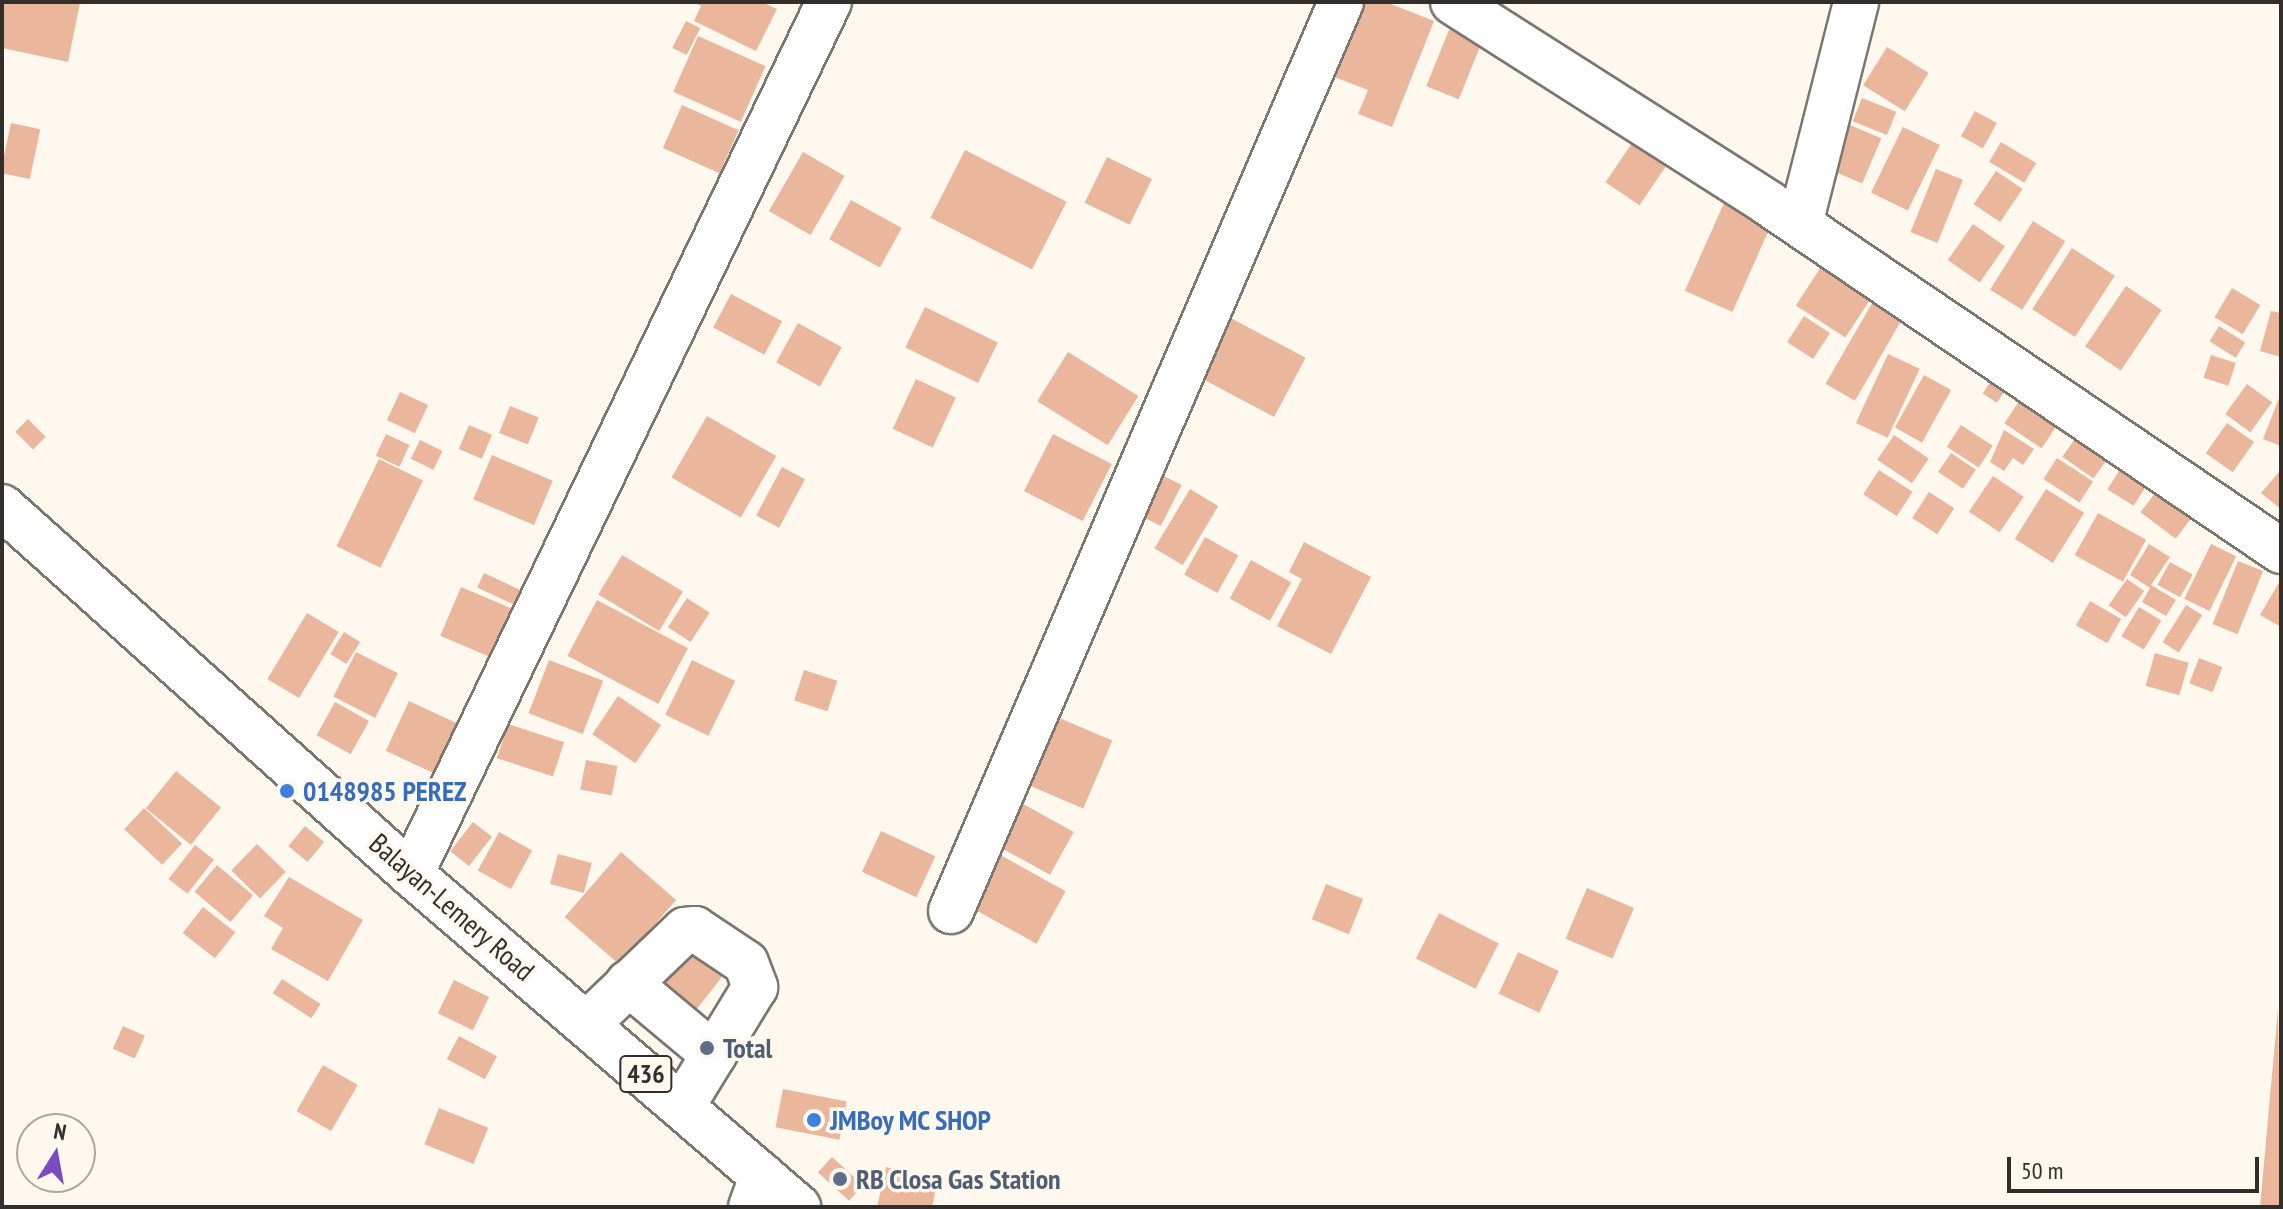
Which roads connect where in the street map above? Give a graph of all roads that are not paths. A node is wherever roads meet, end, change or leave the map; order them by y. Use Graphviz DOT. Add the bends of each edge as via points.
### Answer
graph roads {
  1 [pos="829,2"];
  2 [pos="1341,2"];
  3 [pos="1453,2"];
  4 [pos="1856,2"];
  5 [pos="1800,224"];
  6 [pos="17,521"];
  7 [pos="2281,551"];
  8 [pos="411,874"];
  9 [pos="951,911"];
  10 [pos="628,983"];
  11 [pos="587,1024"];
  12 [pos="714,1055"];
  13 [pos="683,1105"];
  14 [pos="757,1191"];
  15 [pos="798,1207"];
  1 -- 8 [label="street"];
  2 -- 9 [label="street"];
  3 -- 5 [label="street"];
  4 -- 5 [label="street"];
  5 -- 7 [label="street"];
  6 -- 8 [label="street, Balayan-Lemery Road / 436"];
  8 -- 11 [label="street, Balayan-Lemery Road / 436"];
  10 -- 11 [label="street"];
  10 -- 12 [label="street"];
  10 -- 12 [label="street" via="685,930 695,929 746,963 755,987"];
  11 -- 13 [label="street, Balayan-Lemery Road / 436"];
  12 -- 13 [label="street"];
  13 -- 14 [label="street, Balayan-Lemery Road / 436"];
  14 -- 15 [label="street, Balayan-Lemery Road / 436"];
}
